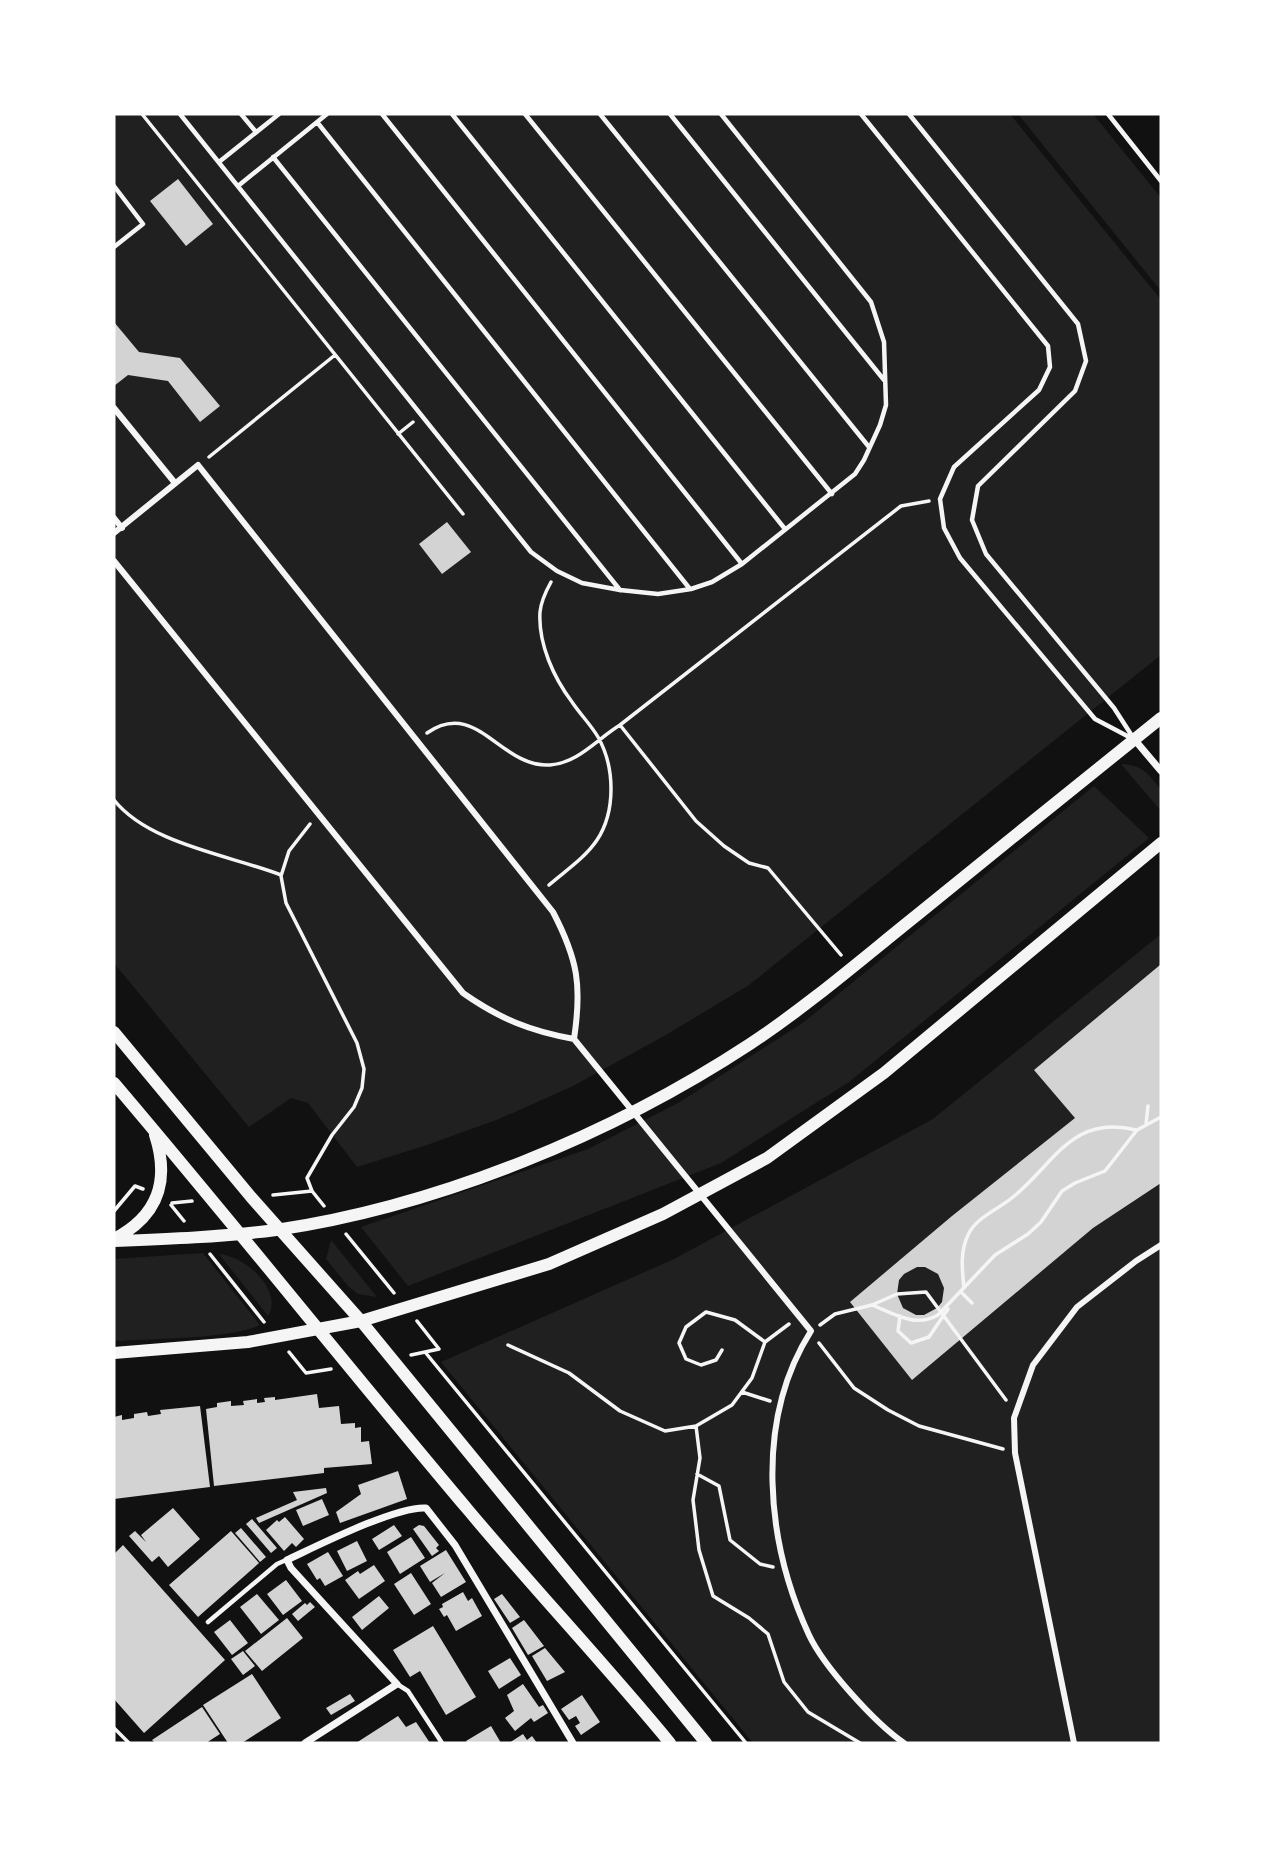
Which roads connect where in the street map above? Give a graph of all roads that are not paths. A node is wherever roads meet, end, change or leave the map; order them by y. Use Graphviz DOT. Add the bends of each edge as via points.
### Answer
graph roads {
  1 [pos="180,114"];
  2 [pos="240,114"];
  3 [pos="279,114"];
  4 [pos="327,114"];
  5 [pos="382,114"];
  6 [pos="452,114"];
  7 [pos="525,114"];
  8 [pos="600,114"];
  9 [pos="670,114"];
  10 [pos="721,114"];
  11 [pos="861,114"];
  12 [pos="909,114"];
  13 [pos="1108,114"];
  14 [pos="317,122"];
  15 [pos="256,132"];
  16 [pos="273,157"];
  17 [pos="219,162"];
  18 [pos="1161,181"];
  19 [pos="114,186"];
  20 [pos="238,186"];
  21 [pos="114,247"];
  22 [pos="885,382"];
  23 [pos="114,408"];
  24 [pos="869,447"];
  25 [pos="175,483"];
  26 [pos="832,494"];
  27 [pos="114,518"];
  28 [pos="121,527"];
  29 [pos="785,528"];
  30 [pos="114,533"];
  31 [pos="114,561"];
  32 [pos="742,564"];
  33 [pos="691,589"];
  34 [pos="620,590"];
  35 [pos="1161,718"];
  36 [pos="1134,739"];
  37 [pos="1161,771"];
  38 [pos="1161,843"];
  39 [pos="114,1032"];
  40 [pos="574,1040"];
  41 [pos="114,1083"];
  42 [pos="154,1130"];
  43 [pos="279,1229"];
  44 [pos="242,1234"];
  45 [pos="114,1240"];
  46 [pos="1161,1244"];
  47 [pos="361,1321"];
  48 [pos="317,1330"];
  49 [pos="114,1353"];
  50 [pos="287,1560"];
  51 [pos="208,1622"];
  52 [pos="397,1684"];
  53 [pos="305,1743"];
  54 [pos="442,1743"];
  55 [pos="573,1743"];
  56 [pos="670,1743"];
  57 [pos="706,1743"];
  58 [pos="904,1743"];
  59 [pos="1074,1743"];
  1 -- 17 [label="lane"];
  2 -- 15 [label="lane"];
  3 -- 15 [label="lane"];
  4 -- 14 [label="lane"];
  5 -- 32 [label="lane"];
  6 -- 29 [label="lane"];
  7 -- 26 [label="lane"];
  8 -- 24 [label="lane"];
  9 -- 22 [label="lane"];
  10 -- 22 [label="lane" via="871,302 884,342"];
  11 -- 36 [label="lane" via="1048,346 1050,367 1039,390 954,467 940,499 944,527 960,558 1095,719"];
  12 -- 36 [label="lane" via="1078,324 1086,361 1075,391 978,486 972,520 986,554 1114,708"];
  13 -- 18 [label="lane"];
  14 -- 16 [label="lane"];
  14 -- 33 [label="lane"];
  15 -- 17 [label="lane"];
  16 -- 20 [label="lane"];
  16 -- 34 [label="lane"];
  17 -- 20 [label="lane"];
  19 -- 21 [label="lane" via="143,224"];
  20 -- 34 [label="lane" via="530,552 582,583"];
  22 -- 24 [label="lane" via="886,405"];
  23 -- 25 [label="street"];
  24 -- 26 [label="lane" via="855,474"];
  25 -- 28 [label="street"];
  25 -- 40 [label="street" via="198,465 540,893 566,937 576,968 579,1004"];
  26 -- 29 [label="lane"];
  27 -- 28 [label="street"];
  28 -- 30 [label="street"];
  29 -- 32 [label="lane"];
  31 -- 40 [label="street" via="463,993 510,1022"];
  32 -- 33 [label="lane"];
  33 -- 34 [label="lane" via="658,594"];
  35 -- 36 [label="main road"];
  36 -- 37 [label="street"];
  36 -- 43 [label="main road" via="852,967 751,1043 695,1077 598,1130 485,1175 383,1208"];
  38 -- 47 [label="main road" via="884,1073 766,1158 663,1214 549,1264"];
  39 -- 43 [label="main road"];
  40 -- 58 [label="street" via="811,1331 795,1357 780,1404 772,1470 774,1525 810,1637 848,1691"];
  41 -- 42 [label="main road"];
  42 -- 44 [label="main road"];
  42 -- 45 [label="main road" via="163,1167 156,1195 140,1222"];
  43 -- 44 [label="main road"];
  43 -- 47 [label="main road"];
  44 -- 45 [label="main road"];
  44 -- 48 [label="main road"];
  46 -- 59 [label="street" via="1077,1307 1033,1365 1014,1418 1015,1453"];
  47 -- 48 [label="main road"];
  47 -- 57 [label="main road"];
  48 -- 49 [label="main road" via="209,1346"];
  48 -- 56 [label="main road"];
  50 -- 51 [label="lane"];
  50 -- 52 [label="street"];
  50 -- 55 [label="street" via="359,1527 415,1507 426,1508 455,1545"];
  52 -- 53 [label="street"];
  52 -- 54 [label="lane" via="408,1691"];
}
